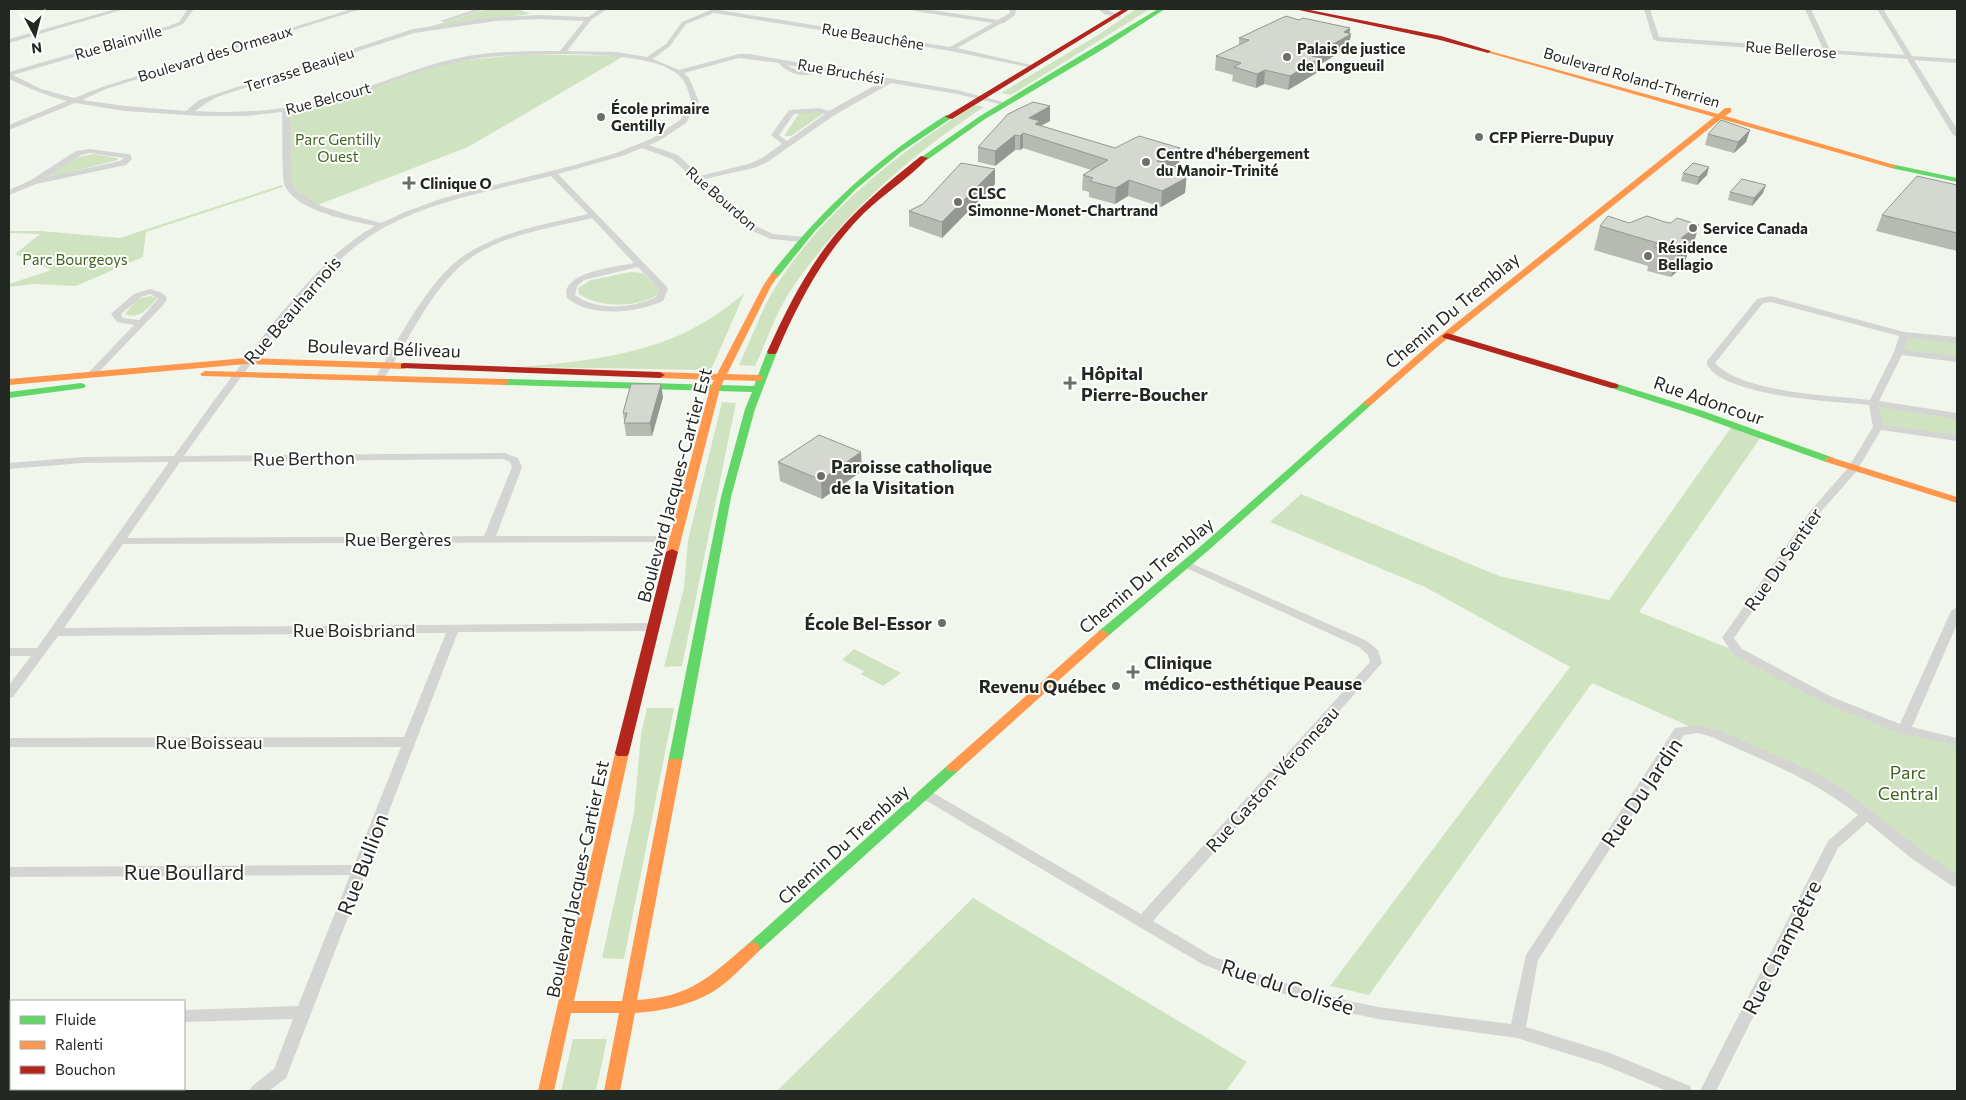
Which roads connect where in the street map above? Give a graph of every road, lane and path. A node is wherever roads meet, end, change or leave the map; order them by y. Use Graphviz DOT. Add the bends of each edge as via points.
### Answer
graph roads {
  1 [pos="122,9"];
  2 [pos="191,9"];
  3 [pos="325,9"];
  4 [pos="358,9"];
  5 [pos="482,9"];
  6 [pos="528,9"];
  7 [pos="604,9"];
  8 [pos="914,9"];
  9 [pos="1014,9"];
  10 [pos="1101,9"];
  11 [pos="1162,9"];
  12 [pos="1298,9"];
  13 [pos="1344,9"];
  14 [pos="1647,9"];
  15 [pos="1808,9"];
  16 [pos="1880,9"];
  17 [pos="715,10"];
  18 [pos="1123,12"];
  19 [pos="338,15"];
  20 [pos="540,17"];
  21 [pos="589,19"];
  22 [pos="1002,22"];
  23 [pos="412,31"];
  24 [pos="9,41"];
  25 [pos="951,48"];
  26 [pos="1827,51"];
  27 [pos="562,53"];
  28 [pos="1909,58"];
  29 [pos="647,60"];
  30 [pos="1957,61"];
  31 [pos="1033,66"];
  32 [pos="679,72"];
  33 [pos="9,75"];
  34 [pos="890,80"];
  35 [pos="979,97"];
  36 [pos="74,100"];
  37 [pos="1003,103"];
  38 [pos="1728,110"];
  39 [pos="286,111"];
  40 [pos="188,113"];
  41 [pos="830,114"];
  42 [pos="1718,118"];
  43 [pos="9,128"];
  44 [pos="1957,135"];
  45 [pos="786,144"];
  46 [pos="645,146"];
  47 [pos="1957,169"];
  48 [pos="553,173"];
  49 [pos="700,178"];
  50 [pos="1957,180"];
  51 [pos="34,182"];
  52 [pos="9,193"];
  53 [pos="9,199"];
  54 [pos="594,216"];
  55 [pos="381,225"];
  56 [pos="802,239"];
  57 [pos="640,264"];
  58 [pos="140,323"];
  59 [pos="1904,335"];
  60 [pos="1447,336"];
  61 [pos="1957,340"];
  62 [pos="1899,352"];
  63 [pos="1957,359"];
  64 [pos="246,361"];
  65 [pos="388,366"];
  66 [pos="237,373"];
  67 [pos="92,374"];
  68 [pos="720,376"];
  69 [pos="380,378"];
  70 [pos="9,382"];
  71 [pos="757,383"];
  72 [pos="716,388"];
  73 [pos="9,395"];
  74 [pos="1873,403"];
  75 [pos="1957,416"];
  76 [pos="1878,427"];
  77 [pos="1957,438"];
  78 [pos="176,459"];
  79 [pos="9,466"];
  80 [pos="1852,470"];
  81 [pos="1957,500"];
  82 [pos="489,539"];
  83 [pos="676,539"];
  84 [pos="120,541"];
  85 [pos="1186,564"];
  86 [pos="1957,611"];
  87 [pos="653,627"];
  88 [pos="453,629"];
  89 [pos="55,632"];
  90 [pos="9,652"];
  91 [pos="40,652"];
  92 [pos="9,694"];
  93 [pos="1904,730"];
  94 [pos="9,742"];
  95 [pos="409,742"];
  96 [pos="1957,742"];
  97 [pos="925,794"];
  98 [pos="1868,814"];
  99 [pos="359,870"];
  100 [pos="9,872"];
  101 [pos="1957,882"];
  102 [pos="1142,922"];
  103 [pos="630,1006"];
  104 [pos="566,1007"];
  105 [pos="304,1012"];
  106 [pos="185,1016"];
  107 [pos="1517,1031"];
  108 [pos="258,1091"];
  109 [pos="546,1091"];
  110 [pos="612,1091"];
  111 [pos="1684,1091"];
  112 [pos="1708,1091"];
  1 -- 24 [label="street"];
  2 -- 33 [label="street, Rue Blainville" via="181,23 171,28"];
  3 -- 19 [label="street"];
  4 -- 19 [label="street, Boulevard des Ormeaux"];
  5 -- 23 [label="street, Terrasse Beaujeu"];
  6 -- 20 [label="street"];
  7 -- 21 [label="street"];
  8 -- 22 [label="street"];
  9 -- 22 [label="street" via="1013,14"];
  10 -- 18 [label="street" via="1106,13"];
  11 -- 37 [label="main road"];
  12 -- 42 [label="main road, Boulevard Roland-Therrien" via="1441,38"];
  13 -- 38 [label="main road, Boulevard Roland-Therrien" via="1491,41"];
  14 -- 26 [label="street, Rue Bellerose" via="1656,39"];
  15 -- 26 [label="street"];
  16 -- 28 [label="street"];
  17 -- 25 [label="street, Rue Beauchêne"];
  17 -- 29 [label="street" via="684,23 668,45"];
  18 -- 31 [label="main road, Boulevard Jacques-Cartier Est"];
  19 -- 36 [label="street, Boulevard des Ormeaux"];
  20 -- 21 [label="street, Terrasse Beaujeu"];
  20 -- 23 [label="street, Terrasse Beaujeu" via="496,19"];
  21 -- 27 [label="street"];
  22 -- 25 [label="street"];
  23 -- 40 [label="street, Terrasse Beaujeu" via="215,96"];
  25 -- 31 [label="street, Rue Beauchêne"];
  26 -- 28 [label="street, Rue Bellerose"];
  27 -- 29 [label="street, Rue Belcourt"];
  27 -- 39 [label="street, Rue Belcourt" via="508,53 449,62 336,99"];
  28 -- 30 [label="street, Rue Bellerose"];
  28 -- 44 [label="street"];
  29 -- 32 [label="street"];
  31 -- 35 [label="main road, Boulevard Jacques-Cartier Est"];
  32 -- 34 [label="street, Rue Bruchési" via="739,56 781,60"];
  32 -- 46 [label="street, Rue Beauharnois" via="693,89 692,110 678,124"];
  33 -- 36 [label="street, Rue Belcourt" via="40,91"];
  34 -- 35 [label="street, Rue Bruchési"];
  34 -- 41 [label="street"];
  35 -- 37 [label="street, Rue Bruchési"];
  35 -- 56 [label="main road, Boulevard Jacques-Cartier Est" via="878,165 841,197"];
  36 -- 40 [label="street, Rue Belcourt" via="128,109"];
  36 -- 43 [label="street, Boulevard des Ormeaux"];
  37 -- 71 [label="main road" via="934,151 846,227 785,318"];
  38 -- 42 [label="main road, Chemin Du Tremblay"];
  38 -- 47 [label="main road, Boulevard Roland-Therrien" via="1874,151"];
  39 -- 40 [label="street, Rue Belcourt" via="234,115"];
  39 -- 55 [label="street" via="288,184 294,193 315,207"];
  41 -- 45 [label="street"];
  41 -- 45 [label="street" via="819,110 792,112 776,135"];
  42 -- 50 [label="main road, Boulevard Roland-Therrien" via="1870,161"];
  42 -- 60 [label="main road, Chemin Du Tremblay"];
  45 -- 49 [label="street" via="751,166"];
  46 -- 48 [label="street, Rue Beauharnois"];
  46 -- 49 [label="street, Rue Bourdon" via="675,157"];
  48 -- 54 [label="street"];
  48 -- 55 [label="street, Rue Beauharnois" via="443,200"];
  49 -- 56 [label="street, Rue Bourdon" via="755,229 771,236"];
  51 -- 51 [label="street" via="79,153 90,151 127,156 128,159 123,163"];
  51 -- 52 [label="street"];
  52 -- 53 [label="street"];
  54 -- 57 [label="street"];
  54 -- 65 [label="street" via="522,233 466,258 444,280"];
  55 -- 64 [label="street, Rue Beauharnois" via="348,246 322,269"];
  56 -- 68 [label="main road, Boulevard Jacques-Cartier Est" via="767,286"];
  57 -- 57 [label="street" via="664,288 660,299 650,304 611,310 575,301 570,296 573,284 581,278"];
  58 -- 58 [label="street" via="161,302 161,296 147,292 135,296 116,314 120,320"];
  58 -- 67 [label="street"];
  59 -- 61 [label="street"];
  59 -- 62 [label="street"];
  59 -- 74 [label="street" via="1772,299 1760,301 1710,363 1720,373 1775,391"];
  60 -- 80 [label="main road, Rue Adoncour" via="1663,401"];
  60 -- 85 [label="main road, Chemin Du Tremblay"];
  62 -- 63 [label="street"];
  62 -- 74 [label="street"];
  64 -- 65 [label="main road, Boulevard Béliveau"];
  64 -- 66 [label="street, Rue Beauharnois"];
  64 -- 67 [label="main road, Boulevard Béliveau" via="204,362"];
  65 -- 68 [label="main road, Boulevard Béliveau"];
  65 -- 69 [label="street"];
  66 -- 69 [label="main road, Boulevard Béliveau"];
  66 -- 73 [label="main road, Boulevard Béliveau" via="160,377"];
  66 -- 78 [label="street, Rue Beauharnois"];
  67 -- 70 [label="main road, Boulevard Béliveau"];
  68 -- 71 [label="main road, Boulevard Béliveau"];
  68 -- 72 [label="main road, Boulevard Jacques-Cartier Est"];
  69 -- 72 [label="main road, Boulevard Béliveau"];
  71 -- 72 [label="main road, Boulevard Béliveau"];
  71 -- 103 [label="main road" via="738,446 685,704"];
  72 -- 83 [label="main road, Boulevard Jacques-Cartier Est"];
  74 -- 75 [label="street"];
  74 -- 76 [label="street"];
  76 -- 77 [label="street"];
  76 -- 80 [label="street"];
  78 -- 79 [label="street, Rue Berthon" via="84,460"];
  78 -- 82 [label="street, Rue Berthon" via="505,456 514,460 517,466"];
  78 -- 84 [label="street, Rue Beauharnois"];
  80 -- 81 [label="main road, Rue Adoncour"];
  80 -- 93 [label="street, Rue Du Sentier" via="1815,512 1728,638 1738,652 1828,700"];
  82 -- 83 [label="street, Rue Bergères"];
  82 -- 84 [label="street, Rue Bergères"];
  83 -- 87 [label="main road, Boulevard Jacques-Cartier Est"];
  84 -- 89 [label="street, Rue Beauharnois"];
  85 -- 97 [label="main road, Chemin Du Tremblay"];
  85 -- 102 [label="street, Rue Gaston-Véronneau" via="1365,645 1374,653 1376,663"];
  86 -- 93 [label="street"];
  87 -- 88 [label="street, Rue Boisbriand"];
  87 -- 104 [label="main road, Boulevard Jacques-Cartier Est" via="636,689"];
  88 -- 89 [label="street, Rue Boisbriand"];
  88 -- 95 [label="street, Rue Bullion"];
  89 -- 91 [label="street, Rue Beauharnois"];
  90 -- 91 [label="street"];
  91 -- 92 [label="street, Rue Beauharnois"];
  93 -- 96 [label="street"];
  94 -- 95 [label="street, Rue Boisseau"];
  95 -- 99 [label="street, Rue Bullion"];
  97 -- 102 [label="street, Rue du Colisée"];
  97 -- 103 [label="main road, Chemin Du Tremblay" via="712,984 662,1004"];
  98 -- 101 [label="street, Rue Du Jardin" via="1916,854"];
  98 -- 107 [label="street, Rue Du Jardin" via="1804,773 1716,734 1698,729 1680,731 1531,959"];
  98 -- 112 [label="street, Rue Champêtre" via="1833,844"];
  99 -- 100 [label="street, Rue Boullard"];
  99 -- 105 [label="street, Rue Bullion"];
  102 -- 107 [label="street, Rue du Colisée" via="1207,960 1303,994 1378,1013"];
  103 -- 104 [label="main road, Chemin Du Tremblay"];
  103 -- 110 [label="main road"];
  104 -- 109 [label="main road, Boulevard Jacques-Cartier Est"];
  105 -- 106 [label="street"];
  105 -- 108 [label="street, Rue Bullion" via="280,1073"];
  107 -- 111 [label="street, Rue du Colisée" via="1604,1058"];
}
